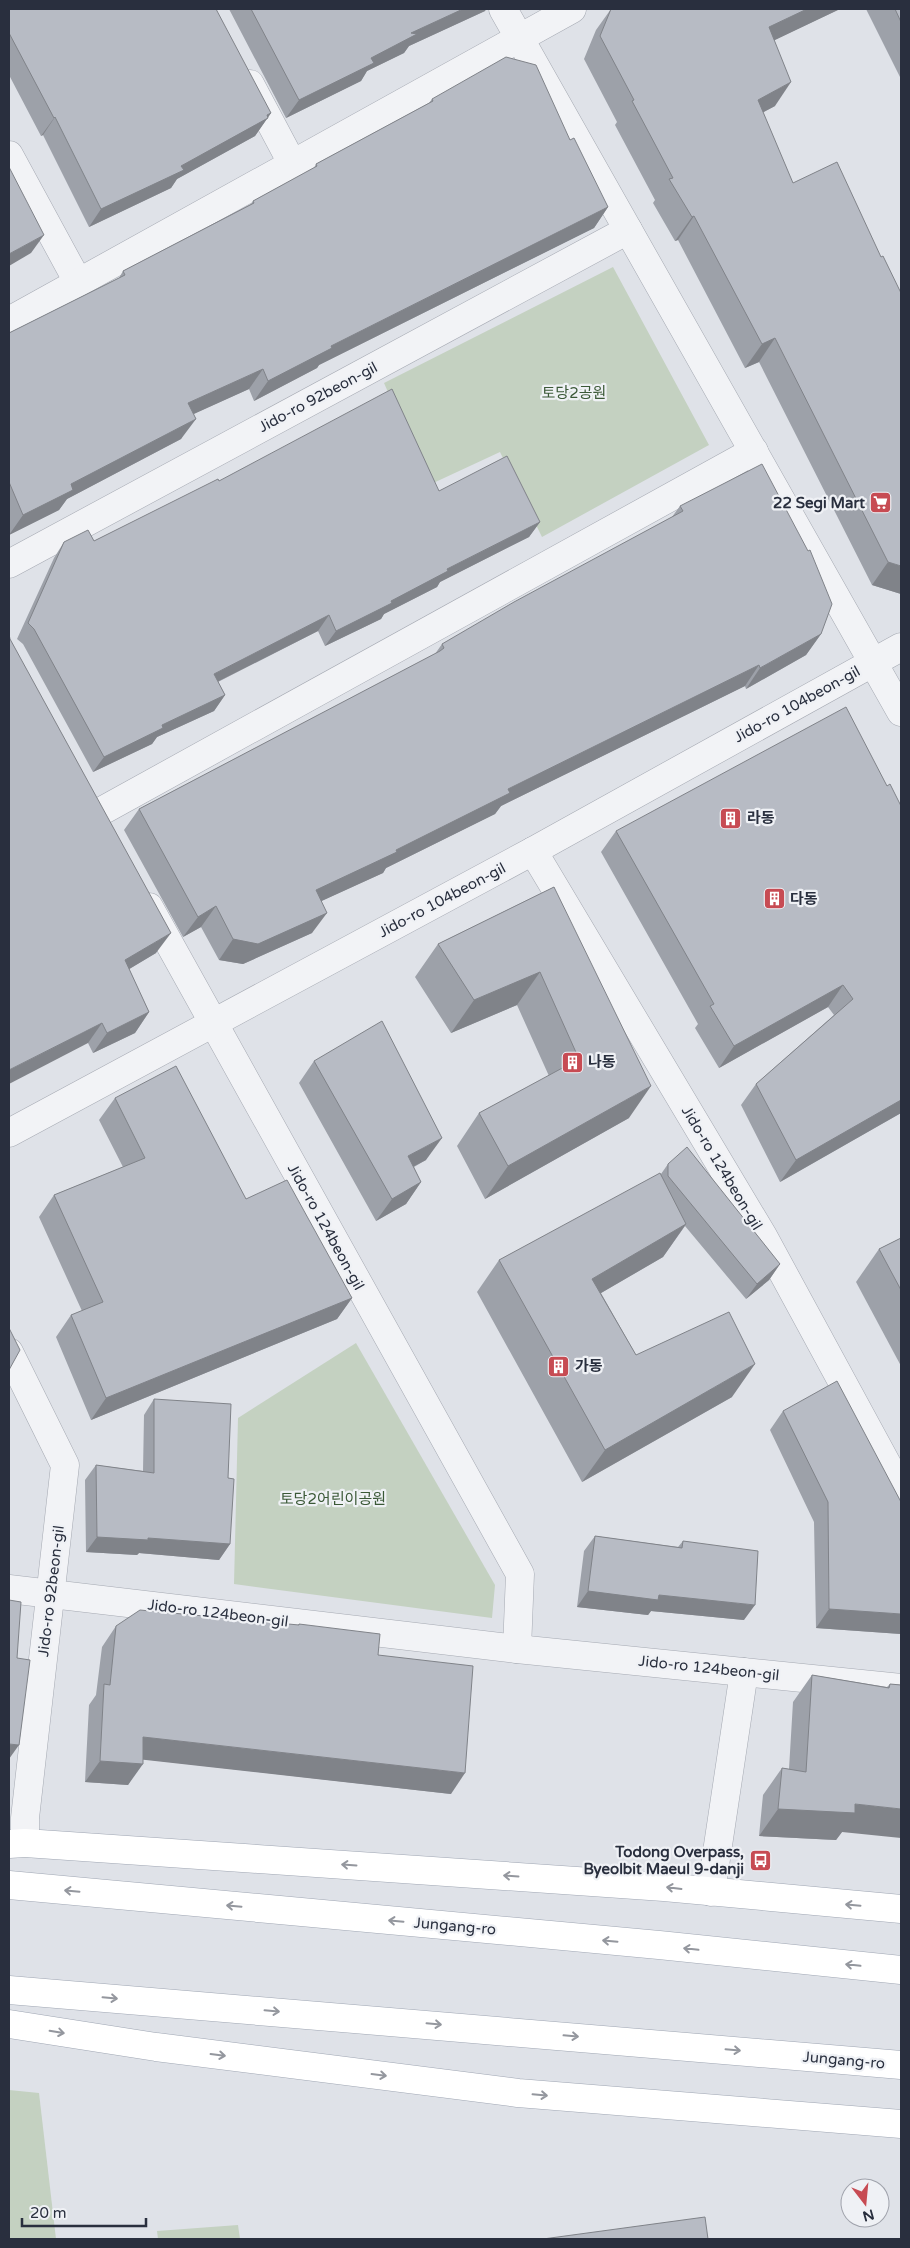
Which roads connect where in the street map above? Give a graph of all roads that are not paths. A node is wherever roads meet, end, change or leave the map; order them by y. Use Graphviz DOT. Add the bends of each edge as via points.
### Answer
graph roads {
  1 [pos="503,9"];
  2 [pos="572,9"];
  3 [pos="519,38"];
  4 [pos="238,61"];
  5 [pos="9,155"];
  6 [pos="293,165"];
  7 [pos="628,230"];
  8 [pos="78,282"];
  9 [pos="9,321"];
  10 [pos="754,451"];
  11 [pos="9,564"];
  12 [pos="901,647"];
  13 [pos="873,662"];
  14 [pos="901,712"];
  15 [pos="84,787"];
  16 [pos="98,813"];
  17 [pos="112,838"];
  18 [pos="533,851"];
  19 [pos="140,889"];
  20 [pos="213,1024"];
  21 [pos="9,1133"];
  22 [pos="9,1352"];
  23 [pos="901,1490"];
  24 [pos="9,1589"];
  25 [pos="51,1593"];
  26 [pos="517,1649"];
  27 [pos="744,1672"];
  28 [pos="901,1688"];
  29 [pos="17,1843"];
  30 [pos="9,1885"];
  31 [pos="711,1892"];
  32 [pos="901,1909"];
  33 [pos="901,1970"];
  34 [pos="9,1990"];
  35 [pos="9,2024"];
  36 [pos="901,2065"];
  37 [pos="901,2124"];
  1 -- 3 [label="street"];
  2 -- 3 [label="street"];
  3 -- 6 [label="street"];
  3 -- 7 [label="street"];
  4 -- 6 [label="street"];
  5 -- 8 [label="street"];
  6 -- 8 [label="street"];
  7 -- 10 [label="street, Jido-ro 104beon-gil"];
  7 -- 11 [label="street, Jido-ro 92beon-gil"];
  8 -- 9 [label="street"];
  10 -- 13 [label="street, Jido-ro 104beon-gil"];
  10 -- 16 [label="street"];
  12 -- 13 [label="street, Jido-ro 104beon-gil"];
  13 -- 14 [label="street"];
  13 -- 18 [label="street, Jido-ro 104beon-gil"];
  15 -- 16 [label="street"];
  16 -- 17 [label="street"];
  18 -- 20 [label="street, Jido-ro 104beon-gil"];
  18 -- 23 [label="street, Jido-ro 124beon-gil" via="763,1236"];
  19 -- 20 [label="street"];
  20 -- 21 [label="street, Jido-ro 104beon-gil"];
  20 -- 26 [label="street, Jido-ro 124beon-gil" via="520,1574"];
  22 -- 25 [label="street, Jido-ro 92beon-gil" via="65,1465"];
  24 -- 25 [label="street, Jido-ro 124beon-gil"];
  25 -- 26 [label="street, Jido-ro 124beon-gil"];
  25 -- 29 [label="street, Jido-ro 92beon-gil" via="25,1818"];
  26 -- 27 [label="street, Jido-ro 124beon-gil"];
  27 -- 28 [label="street, Jido-ro 124beon-gil"];
  27 -- 31 [label="street"];
  31 -- 29 [label="main road, one-way" via="664,1886"];
  33 -- 30 [label="main road, Jungang-ro, one-way"];
  32 -- 31 [label="main road, one-way"];
  34 -- 36 [label="main road, Jungang-ro, one-way"];
  35 -- 37 [label="main road, one-way" via="156,2047 518,2093"];
}
